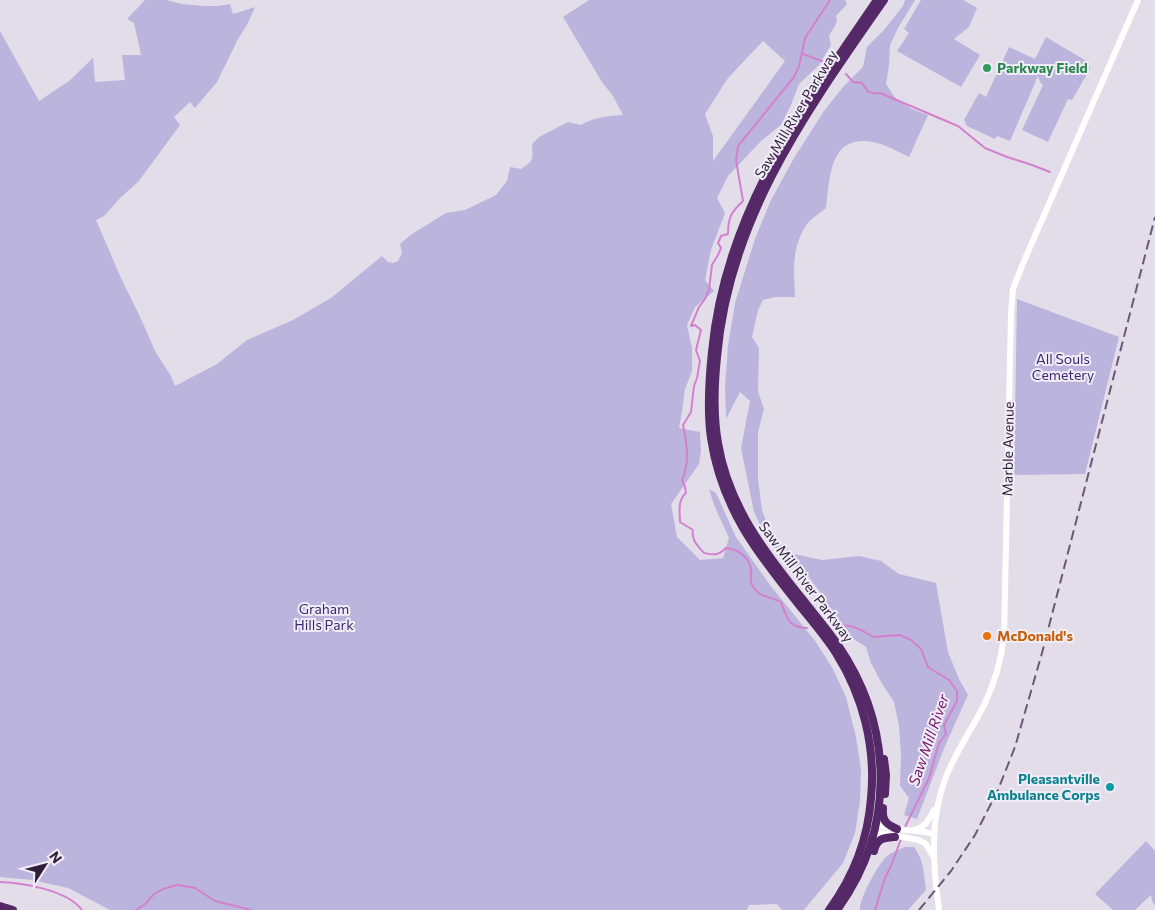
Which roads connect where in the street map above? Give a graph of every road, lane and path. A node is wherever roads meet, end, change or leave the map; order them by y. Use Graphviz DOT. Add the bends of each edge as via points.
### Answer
graph roads {
  1 [pos="877,0"];
  2 [pos="884,0"];
  3 [pos="1138,0"];
  4 [pos="879,749"];
  5 [pos="938,803"];
  6 [pos="871,828"];
  7 [pos="896,833"];
  8 [pos="910,834"];
  9 [pos="934,835"];
  10 [pos="934,857"];
  11 [pos="853,886"];
  12 [pos="0,906"];
  13 [pos="13,910"];
  14 [pos="829,910"];
  15 [pos="837,910"];
  16 [pos="939,910"];
  1 -- 6 [label="highway, Saw Mill River Parkway" via="799,116 746,217 718,307 709,401 714,453 732,508 761,557 832,647 855,688 871,753"];
  2 -- 4 [label="highway, Saw Mill River Parkway" via="800,126 751,219 738,254 724,310 715,404 718,442 734,497 767,554 848,661 867,705"];
  3 -- 5 [label="street, Marble Avenue" via="1013,289 1003,646 990,692 949,769"];
  4 -- 6 [label="highway, Saw Mill River Parkway" via="880,790"];
  4 -- 7 [label="highway" via="885,760 886,776 883,816"];
  5 -- 8 [label="street" via="926,824"];
  5 -- 9 [label="street, Marble Avenue"];
  6 -- 7 [label="street"];
  6 -- 11 [label="highway, Saw Mill River Parkway" via="867,857"];
  6 -- 14 [label="highway, Saw Mill River Parkway" via="844,888"];
  7 -- 8 [label="street"];
  7 -- 11 [label="highway" via="876,843 861,881"];
  8 -- 9 [label="street" via="926,832"];
  8 -- 10 [label="street" via="924,843"];
  9 -- 10 [label="street, Marble Avenue"];
  10 -- 16 [label="street, Marble Avenue"];
  11 -- 15 [label="highway, Saw Mill River Parkway"];
  12 -- 13 [label="highway"];
}
